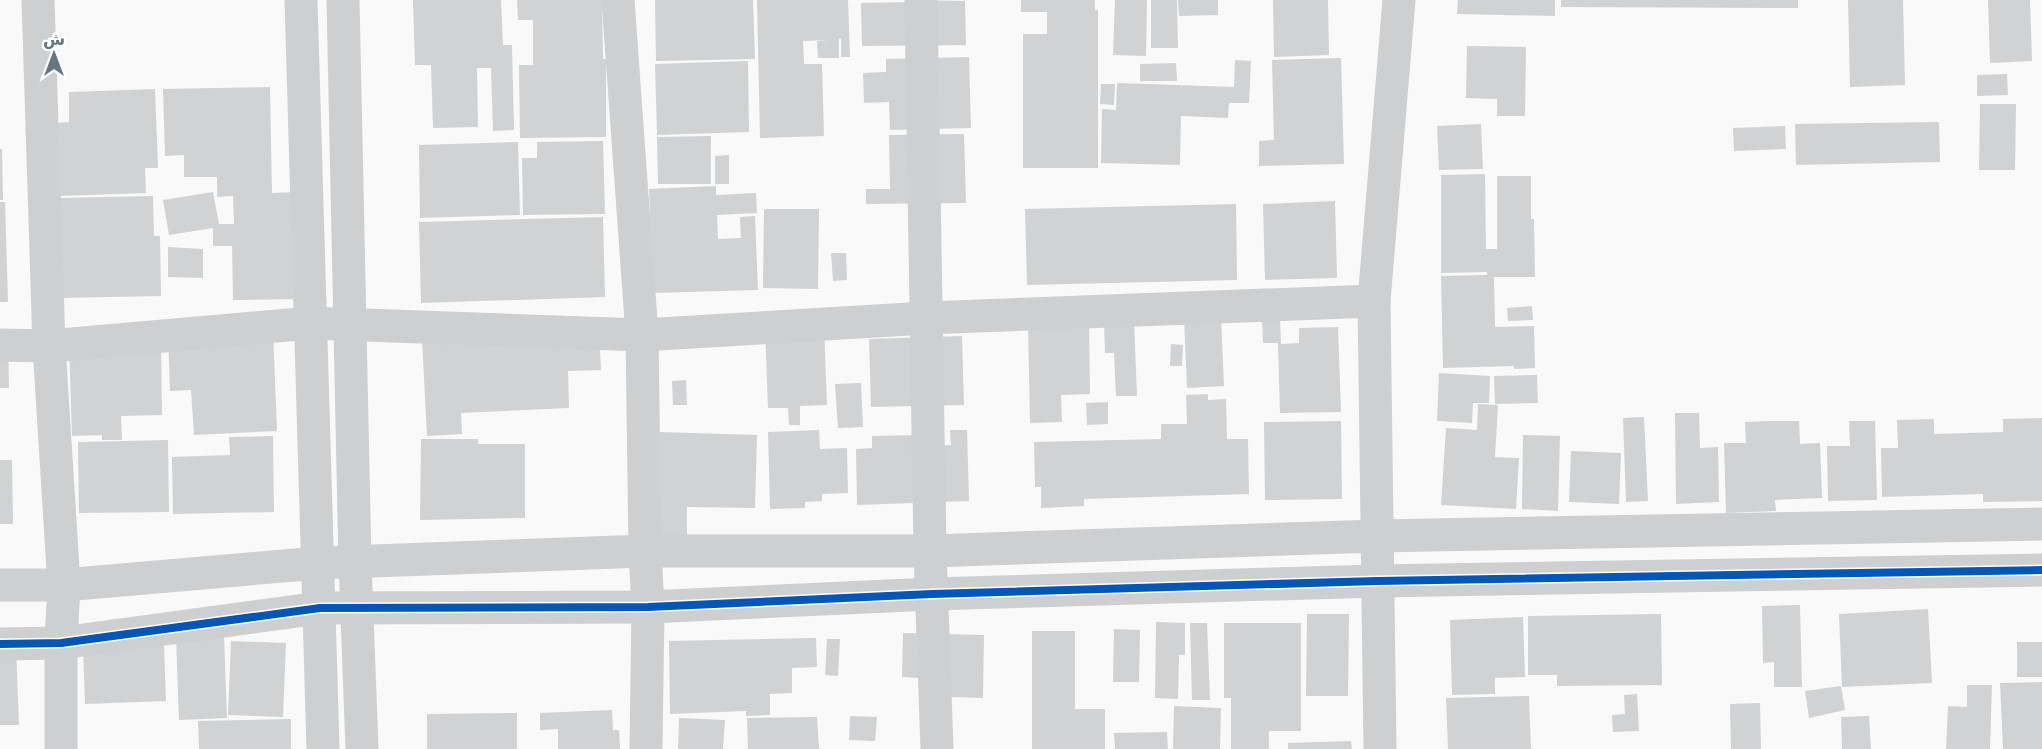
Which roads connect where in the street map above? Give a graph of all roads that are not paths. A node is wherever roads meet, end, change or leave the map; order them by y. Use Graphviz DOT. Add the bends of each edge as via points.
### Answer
graph roads {
  1 [pos="38,0"];
  2 [pos="301,0"];
  3 [pos="343,0"];
  4 [pos="618,0"];
  5 [pos="921,0"];
  6 [pos="1399,0"];
  7 [pos="1374,301"];
  8 [pos="926,318"];
  9 [pos="311,323"];
  10 [pos="350,326"];
  11 [pos="642,335"];
  12 [pos="0,345"];
  13 [pos="49,346"];
  14 [pos="2042,524"];
  15 [pos="1377,536"];
  16 [pos="645,551"];
  17 [pos="930,551"];
  18 [pos="356,562"];
  19 [pos="318,563"];
  20 [pos="2042,570"];
  21 [pos="1377,581"];
  22 [pos="0,585"];
  23 [pos="64,585"];
  24 [pos="932,594"];
  25 [pos="357,607"];
  26 [pos="648,607"];
  27 [pos="320,608"];
  28 [pos="61,643"];
  29 [pos="0,644"];
  30 [pos="61,749"];
  31 [pos="323,749"];
  32 [pos="362,749"];
  33 [pos="646,749"];
  34 [pos="937,749"];
  35 [pos="1380,749"];
  1 -- 13 [label="street"];
  2 -- 9 [label="street"];
  3 -- 10 [label="street"];
  4 -- 11 [label="street"];
  5 -- 8 [label="street"];
  6 -- 7 [label="street"];
  7 -- 8 [label="street"];
  7 -- 15 [label="street"];
  8 -- 11 [label="street"];
  8 -- 17 [label="street"];
  9 -- 10 [label="street"];
  9 -- 13 [label="street"];
  9 -- 19 [label="street"];
  10 -- 11 [label="street"];
  10 -- 18 [label="street"];
  11 -- 16 [label="street"];
  12 -- 13 [label="street"];
  13 -- 23 [label="street"];
  14 -- 15 [label="street"];
  15 -- 17 [label="street"];
  15 -- 21 [label="street"];
  16 -- 17 [label="street"];
  16 -- 18 [label="street"];
  16 -- 26 [label="street"];
  17 -- 24 [label="street"];
  18 -- 19 [label="street"];
  18 -- 25 [label="street"];
  19 -- 23 [label="street"];
  19 -- 27 [label="street"];
  20 -- 21 [label="street"];
  21 -- 24 [label="street"];
  21 -- 35 [label="street"];
  22 -- 23 [label="street"];
  23 -- 28 [label="street"];
  24 -- 26 [label="street"];
  24 -- 34 [label="street"];
  25 -- 26 [label="street"];
  25 -- 27 [label="street"];
  25 -- 32 [label="street"];
  26 -- 33 [label="street"];
  27 -- 28 [label="street"];
  27 -- 31 [label="street"];
  28 -- 29 [label="street"];
  28 -- 30 [label="street"];
}
